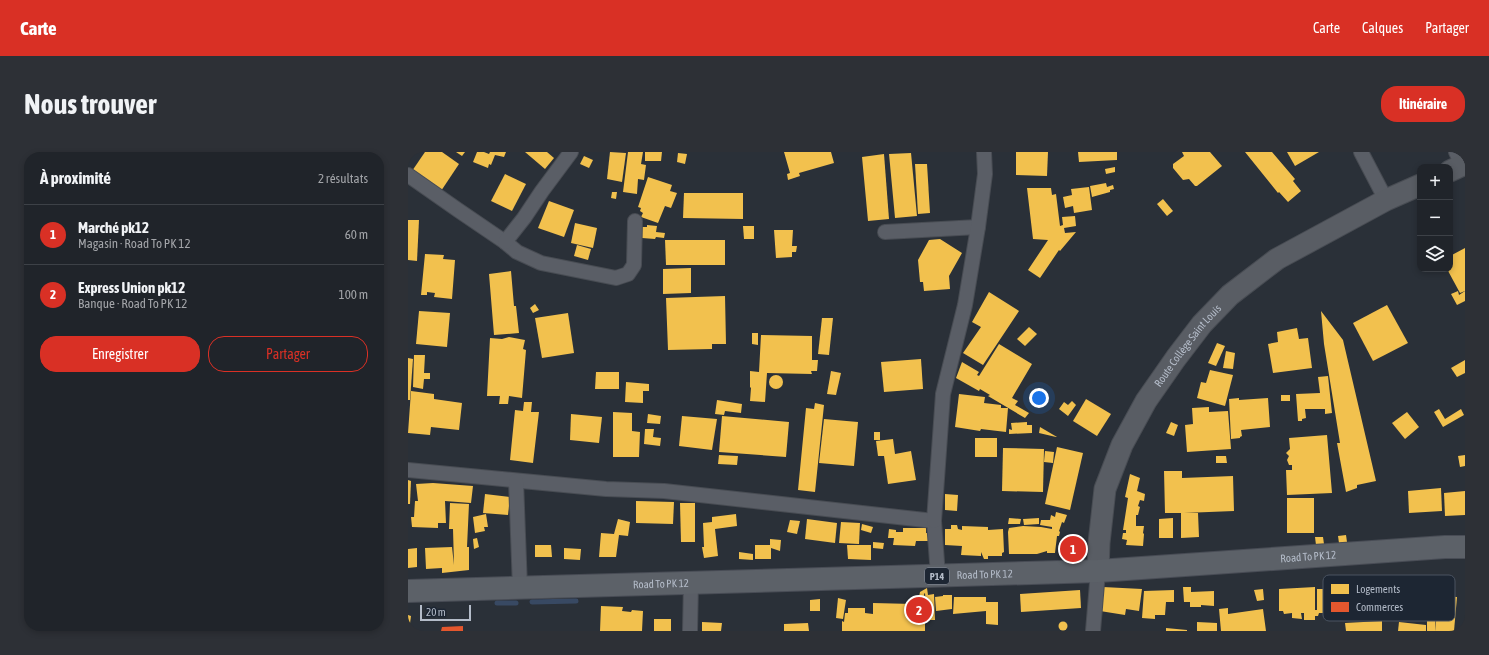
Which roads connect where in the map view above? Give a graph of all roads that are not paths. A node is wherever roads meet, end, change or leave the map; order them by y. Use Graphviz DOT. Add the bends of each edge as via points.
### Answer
graph roads {
  1 [pos="571,152"];
  2 [pos="984,152"];
  3 [pos="1361,152"];
  4 [pos="408,174"];
  5 [pos="1417,186"];
  6 [pos="1386,200"];
  7 [pos="635,222"];
  8 [pos="978,227"];
  9 [pos="885,232"];
  10 [pos="505,242"];
  11 [pos="408,470"];
  12 [pos="516,481"];
  13 [pos="934,521"];
  14 [pos="1465,547"];
  15 [pos="1098,571"];
  16 [pos="938,576"];
  17 [pos="691,582"];
  18 [pos="520,588"];
  19 [pos="408,591"];
  20 [pos="690,631"];
  21 [pos="1093,631"];
  1 -- 10 [label="street"];
  2 -- 8 [label="street" via="985,174"];
  3 -- 6 [label="street"];
  4 -- 10 [label="street"];
  5 -- 6 [label="main road, Route Collège Saint Louis"];
  6 -- 15 [label="main road, Route Collège Saint Louis" via="1277,260 1230,295 1202,324 1146,401 1122,445 1105,489"];
  7 -- 10 [label="street" via="634,265 628,274 616,278 541,263 517,252"];
  8 -- 9 [label="street"];
  8 -- 13 [label="street" via="966,305 943,394"];
  11 -- 12 [label="street"];
  12 -- 13 [label="street" via="606,490 664,491"];
  12 -- 18 [label="street"];
  13 -- 16 [label="street"];
  14 -- 15 [label="main road, Road To PK 12 / P14"];
  15 -- 16 [label="main road, Road To PK 12 / P14"];
  15 -- 21 [label="street"];
  16 -- 17 [label="main road, Road To PK 12 / P14"];
  17 -- 18 [label="main road, Road To PK 12 / P14"];
  17 -- 20 [label="street"];
  18 -- 19 [label="main road, Road To PK 12 / P14"];
}
